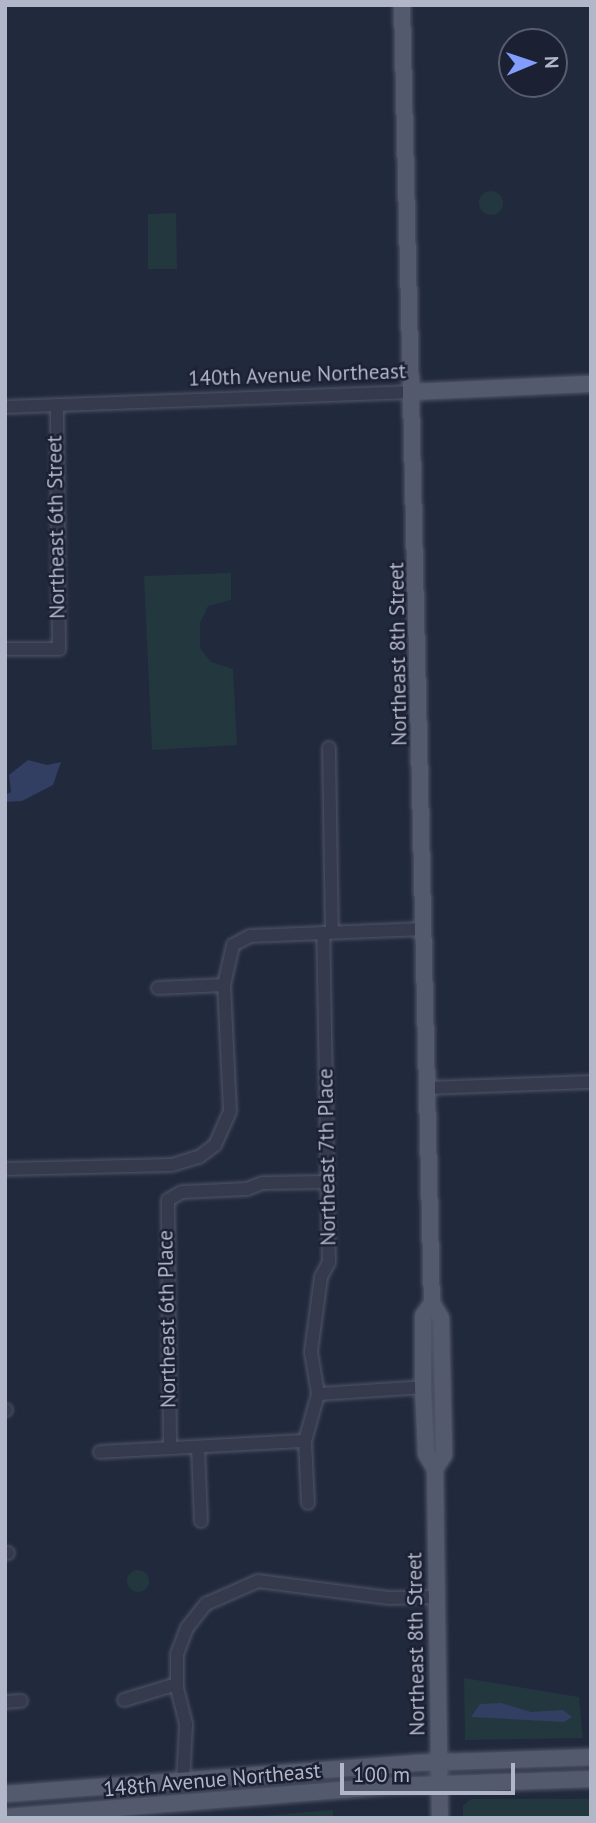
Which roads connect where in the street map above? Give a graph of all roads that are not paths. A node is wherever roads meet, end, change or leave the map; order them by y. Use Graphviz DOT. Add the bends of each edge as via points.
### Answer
graph roads {
  1 [pos="402,5"];
  2 [pos="591,384"];
  3 [pos="414,392"];
  4 [pos="57,405"];
  5 [pos="5,407"];
  6 [pos="5,649"];
  7 [pos="329,748"];
  8 [pos="424,929"];
  9 [pos="328,933"];
  10 [pos="224,985"];
  11 [pos="158,988"];
  12 [pos="591,1082"];
  13 [pos="428,1088"];
  14 [pos="5,1169"];
  15 [pos="327,1182"];
  16 [pos="432,1303"];
  17 [pos="423,1387"];
  18 [pos="318,1394"];
  19 [pos="305,1441"];
  20 [pos="170,1447"];
  21 [pos="198,1447"];
  22 [pos="100,1452"];
  23 [pos="435,1469"];
  24 [pos="308,1503"];
  25 [pos="201,1521"];
  26 [pos="437,1597"];
  27 [pos="177,1684"];
  28 [pos="124,1700"];
  29 [pos="21,1701"];
  30 [pos="5,1702"];
  31 [pos="591,1757"];
  32 [pos="439,1762"];
  33 [pos="591,1779"];
  34 [pos="217,1780"];
  35 [pos="183,1782"];
  36 [pos="439,1784"];
  37 [pos="5,1794"];
  38 [pos="169,1805"];
  39 [pos="90,1815"];
  40 [pos="5,1817"];
  41 [pos="440,1818"];
  1 -- 3 [label="main road, Northeast 8th Street"];
  2 -- 3 [label="main road, 140th Avenue Northeast"];
  3 -- 4 [label="street, 140th Avenue Northeast"];
  3 -- 8 [label="main road, Northeast 8th Street"];
  4 -- 5 [label="street, 140th Avenue Northeast"];
  4 -- 6 [label="street, Northeast 6th Street" via="59,649"];
  7 -- 9 [label="street, Northeast 7th Place"];
  8 -- 9 [label="street"];
  8 -- 13 [label="main road, Northeast 8th Street"];
  9 -- 10 [label="street" via="243,938 233,945"];
  9 -- 15 [label="street, Northeast 7th Place"];
  10 -- 11 [label="street"];
  10 -- 14 [label="street" via="230,1111 215,1145 199,1157 172,1165"];
  12 -- 13 [label="street"];
  13 -- 16 [label="main road, Northeast 8th Street"];
  15 -- 18 [label="street, Northeast 7th Place" via="329,1262 321,1276 311,1352"];
  15 -- 20 [label="street, Northeast 6th Place" via="263,1183 247,1189 174,1195 165,1208"];
  16 -- 17 [label="main road, Northeast 8th Street" via="423,1316"];
  16 -- 23 [label="main road, Northeast 8th Street" via="441,1318 444,1455"];
  17 -- 18 [label="street"];
  17 -- 23 [label="main road, Northeast 8th Street" via="426,1454"];
  18 -- 19 [label="street, Northeast 7th Place"];
  19 -- 21 [label="street"];
  19 -- 24 [label="street, Northeast 7th Place"];
  20 -- 21 [label="street"];
  20 -- 22 [label="street"];
  21 -- 25 [label="street"];
  23 -- 26 [label="main road, Northeast 8th Street"];
  26 -- 27 [label="street" via="389,1598 258,1581 206,1604 187,1628 177,1654"];
  26 -- 32 [label="main road, Northeast 8th Street"];
  27 -- 28 [label="street"];
  27 -- 35 [label="street" via="186,1724"];
  29 -- 30 [label="street"];
  31 -- 32 [label="main road, 148th Avenue Northeast"];
  32 -- 34 [label="main road, 148th Avenue Northeast"];
  32 -- 36 [label="main road, Northeast 8th Street"];
  33 -- 36 [label="main road, 148th Avenue Northeast"];
  34 -- 35 [label="main road, 148th Avenue Northeast"];
  34 -- 38 [label="main road" via="211,1794"];
  35 -- 37 [label="main road, 148th Avenue Northeast"];
  36 -- 38 [label="main road, 148th Avenue Northeast"];
  36 -- 41 [label="main road, Northeast 8th Street"];
  38 -- 39 [label="main road, 148th Avenue Northeast"];
  39 -- 40 [label="main road, 148th Avenue Northeast"];
}
